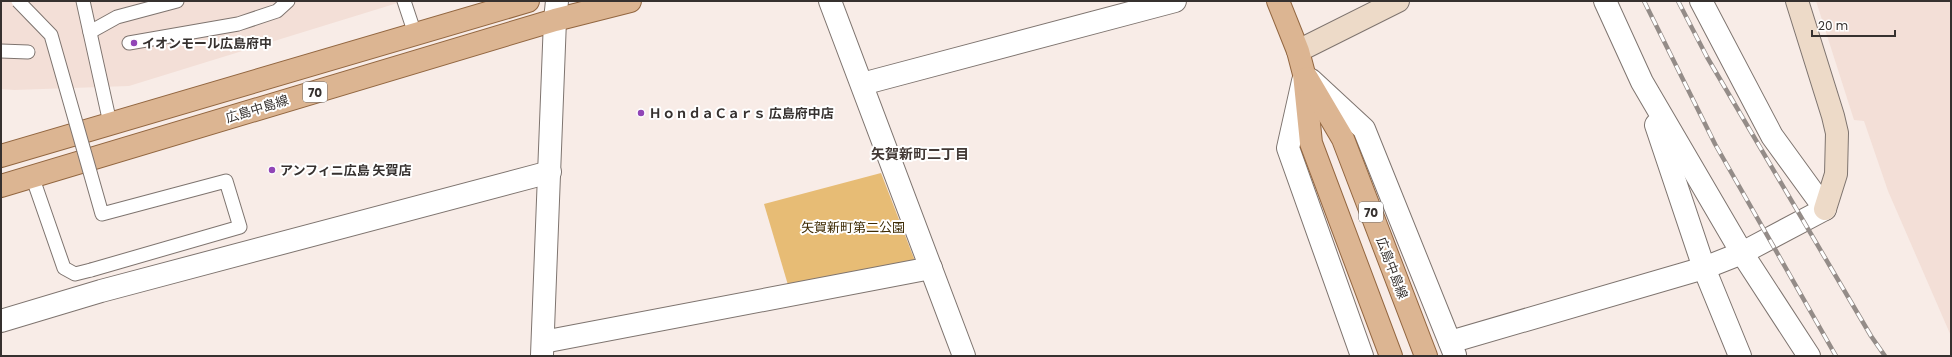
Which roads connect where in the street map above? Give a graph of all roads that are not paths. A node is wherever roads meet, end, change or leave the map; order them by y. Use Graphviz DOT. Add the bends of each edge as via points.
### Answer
graph roads {
  1 [pos="18,1"];
  2 [pos="83,1"];
  3 [pos="177,1"];
  4 [pos="288,1"];
  5 [pos="404,1"];
  6 [pos="528,1"];
  7 [pos="630,1"];
  8 [pos="830,1"];
  9 [pos="1175,1"];
  10 [pos="1278,1"];
  11 [pos="1398,1"];
  12 [pos="1605,1"];
  13 [pos="1701,1"];
  14 [pos="1797,1"];
  15 [pos="138,6"];
  16 [pos="556,11"];
  17 [pos="90,32"];
  18 [pos="415,34"];
  19 [pos="129,43"];
  20 [pos="1,51"];
  21 [pos="1298,51"];
  22 [pos="28,52"];
  23 [pos="1304,74"];
  24 [pos="1642,82"];
  25 [pos="862,84"];
  26 [pos="110,123"];
  27 [pos="1,156"];
  28 [pos="550,172"];
  29 [pos="32,176"];
  30 [pos="1,186"];
  31 [pos="1825,209"];
  32 [pos="1742,253"];
  33 [pos="930,268"];
  34 [pos="1704,268"];
  35 [pos="1,321"];
  36 [pos="542,349"];
  37 [pos="1453,349"];
  38 [pos="964,356"];
  39 [pos="1362,356"];
  40 [pos="1391,356"];
  41 [pos="1426,356"];
  42 [pos="1740,356"];
  43 [pos="1809,356"];
  1 -- 29 [label="lane, bridge" via="51,35 102,214 226,181 240,227 75,274 64,268"];
  2 -- 17 [label="lane"];
  3 -- 15 [label="lane"];
  4 -- 19 [label="lane" via="277,11 238,24"];
  5 -- 18 [label="lane"];
  6 -- 18 [label="main road, 70"];
  7 -- 16 [label="main road, 広島中島線 / 70"];
  8 -- 25 [label="street"];
  9 -- 25 [label="street"];
  10 -- 21 [label="main road, 広島中島線 / 70"];
  11 -- 21 [label="street"];
  12 -- 24 [label="street"];
  13 -- 31 [label="street" via="1772,136"];
  14 -- 31 [label="street" via="1837,134 1836,174"];
  15 -- 17 [label="lane"];
  16 -- 28 [label="street"];
  16 -- 29 [label="main road, 広島中島線 / 70"];
  17 -- 26 [label="lane"];
  18 -- 26 [label="main road, 70"];
  20 -- 22 [label="lane"];
  21 -- 23 [label="main road, 広島中島線 / 70"];
  23 -- 37 [label="street" via="1364,129"];
  23 -- 39 [label="street" via="1288,148"];
  23 -- 40 [label="main road, 広島中島線 / 70" via="1311,143"];
  23 -- 41 [label="main road, 広島中島線 / 70" via="1343,139"];
  24 -- 32 [label="street"];
  24 -- 34 [label="street"];
  25 -- 33 [label="street"];
  26 -- 27 [label="main road, 70"];
  28 -- 35 [label="street" via="101,291"];
  28 -- 36 [label="street"];
  29 -- 30 [label="main road, 広島中島線 / 70"];
  31 -- 32 [label="street"];
  32 -- 34 [label="street"];
  32 -- 43 [label="street"];
  33 -- 36 [label="street"];
  33 -- 38 [label="street"];
  34 -- 37 [label="street"];
  34 -- 42 [label="street"];
}
